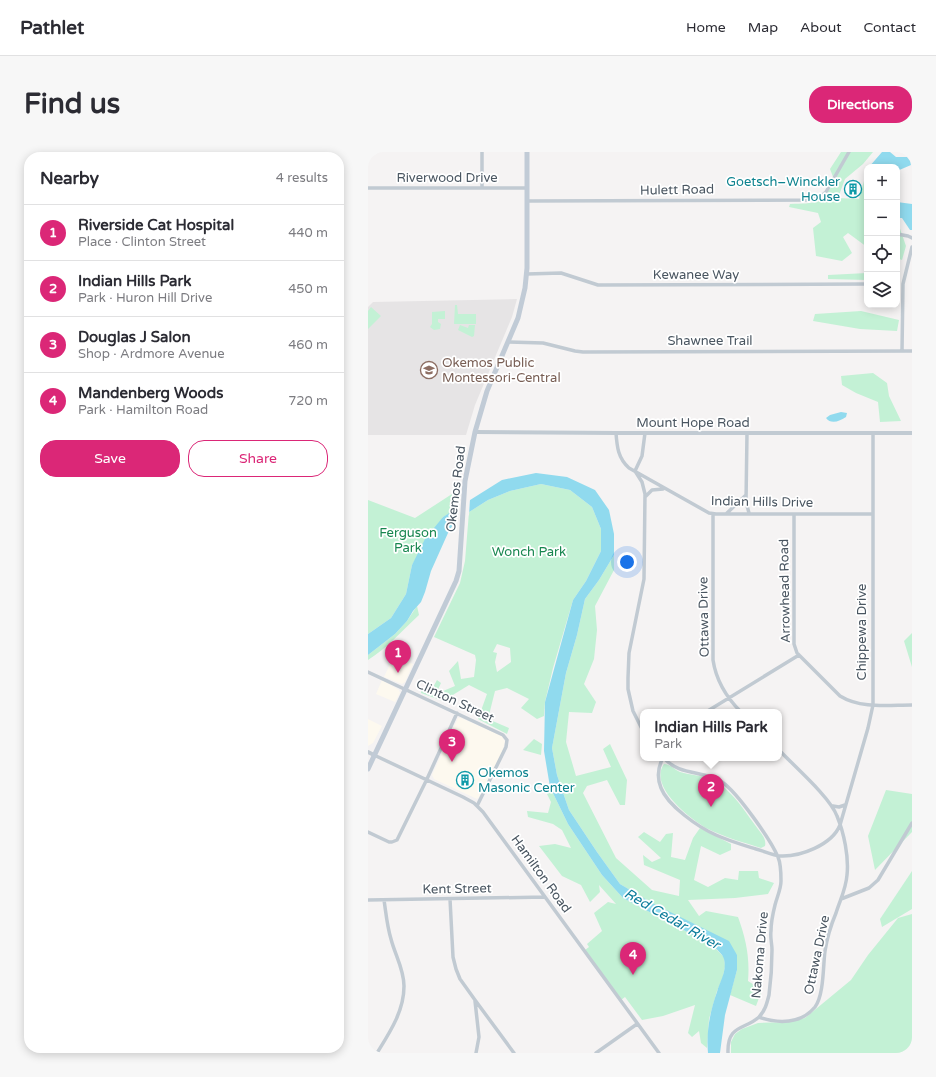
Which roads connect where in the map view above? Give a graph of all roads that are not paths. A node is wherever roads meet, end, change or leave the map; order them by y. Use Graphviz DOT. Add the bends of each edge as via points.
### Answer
graph roads {
  1 [pos="482,152"];
  2 [pos="527,152"];
  3 [pos="849,152"];
  4 [pos="368,188"];
  5 [pos="482,188"];
  6 [pos="527,188"];
  7 [pos="527,202"];
  8 [pos="900,235"];
  9 [pos="912,238"];
  10 [pos="912,247"];
  11 [pos="527,274"];
  12 [pos="864,284"];
  13 [pos="903,284"];
  14 [pos="509,342"];
  15 [pos="902,351"];
  16 [pos="912,351"];
  17 [pos="475,432"];
  18 [pos="616,433"];
  19 [pos="645,433"];
  20 [pos="746,433"];
  21 [pos="873,433"];
  22 [pos="912,433"];
  23 [pos="635,471"];
  24 [pos="665,489"];
  25 [pos="746,495"];
  26 [pos="645,497"];
  27 [pos="713,514"];
  28 [pos="726,514"];
  29 [pos="749,514"];
  30 [pos="794,514"];
  31 [pos="872,514"];
  32 [pos="799,655"];
  33 [pos="368,672"];
  34 [pos="406,689"];
  35 [pos="729,697"];
  36 [pos="873,705"];
  37 [pos="912,705"];
  38 [pos="711,709"];
  39 [pos="739,709"];
  40 [pos="458,713"];
  41 [pos="640,725"];
  42 [pos="368,752"];
  43 [pos="782,753"];
  44 [pos="374,755"];
  45 [pos="663,761"];
  46 [pos="667,761"];
  47 [pos="368,769"];
  48 [pos="427,779"];
  49 [pos="845,805"];
  50 [pos="477,806"];
  51 [pos="832,806"];
  52 [pos="912,823"];
  53 [pos="840,826"];
  54 [pos="368,832"];
  55 [pos="777,855"];
  56 [pos="546,898"];
  57 [pos="450,899"];
  58 [pos="841,899"];
  59 [pos="368,900"];
  60 [pos="384,900"];
  61 [pos="475,1000"];
  62 [pos="485,1015"];
  63 [pos="759,1017"];
  64 [pos="478,1021"];
  65 [pos="637,1024"];
  66 [pos="377,1053"];
  67 [pos="476,1053"];
  68 [pos="514,1053"];
  69 [pos="596,1053"];
  70 [pos="659,1053"];
  71 [pos="728,1053"];
  1 -- 5 [label="street"];
  2 -- 6 [label="main road, Okemos Road"];
  3 -- 7 [label="street, Hulett Road" via="826,192 813,200"];
  4 -- 5 [label="street, Riverwood Drive"];
  5 -- 6 [label="street, Riverwood Drive"];
  6 -- 7 [label="main road, Okemos Road"];
  7 -- 11 [label="main road, Okemos Road"];
  8 -- 9 [label="street"];
  10 -- 13 [label="street"];
  11 -- 12 [label="street, Kewanee Way" via="561,274 598,285"];
  11 -- 14 [label="main road, Okemos Road" via="522,305"];
  13 -- 15 [label="street"];
  14 -- 15 [label="street, Shawnee Trail" via="543,343 583,352"];
  14 -- 17 [label="main road, Okemos Road" via="487,391"];
  15 -- 16 [label="street, Shawnee Trail"];
  17 -- 18 [label="street, Mount Hope Road"];
  17 -- 34 [label="main road, Okemos Road" via="468,465 460,564 456,581"];
  18 -- 19 [label="street, Mount Hope Road"];
  18 -- 23 [label="street, Indian Hills Drive" via="620,455 626,465"];
  19 -- 20 [label="street, Mount Hope Road"];
  19 -- 23 [label="street" via="642,456"];
  20 -- 21 [label="street, Mount Hope Road"];
  20 -- 25 [label="street"];
  21 -- 22 [label="street, Mount Hope Road"];
  21 -- 31 [label="street, Chippewa Drive"];
  23 -- 24 [label="street, Indian Hills Drive"];
  23 -- 26 [label="street" via="642,482"];
  24 -- 26 [label="street" via="652,490"];
  24 -- 27 [label="street, Indian Hills Drive"];
  25 -- 28 [label="street"];
  25 -- 29 [label="street"];
  26 -- 41 [label="street" via="644,579 629,653 628,678 633,710"];
  27 -- 28 [label="street, Indian Hills Drive"];
  27 -- 35 [label="street, Ottawa Drive" via="713,657 719,678"];
  28 -- 29 [label="street, Indian Hills Drive"];
  29 -- 30 [label="street, Indian Hills Drive"];
  30 -- 31 [label="street, Indian Hills Drive"];
  30 -- 32 [label="street, Arrowhead Road" via="794,644"];
  31 -- 36 [label="street, Chippewa Drive"];
  32 -- 35 [label="street"];
  32 -- 36 [label="street, Arrowhead Road" via="840,696 856,703"];
  33 -- 34 [label="street, Clinton Street"];
  34 -- 40 [label="street, Clinton Street"];
  34 -- 44 [label="main road, Okemos Road"];
  35 -- 38 [label="street"];
  35 -- 39 [label="street, Ottawa Drive"];
  36 -- 37 [label="street, Arrowhead Road"];
  36 -- 49 [label="street, Chippewa Drive"];
  40 -- 48 [label="street"];
  40 -- 50 [label="street, Clinton Street" via="500,733 507,744"];
  42 -- 44 [label="street, Hamilton Road"];
  43 -- 51 [label="street, Ottawa Drive"];
  44 -- 47 [label="main road, Okemos Road"];
  44 -- 48 [label="street, Hamilton Road"];
  45 -- 55 [label="street" via="658,774 660,787 682,813 716,835"];
  46 -- 55 [label="street, Nakoma Drive" via="679,769 710,776 724,783 736,795"];
  48 -- 50 [label="street, Hamilton Road"];
  48 -- 54 [label="street" via="398,838 389,842"];
  49 -- 51 [label="street"];
  49 -- 53 [label="street, Chippewa Drive"];
  50 -- 56 [label="street, Hamilton Road"];
  51 -- 53 [label="street, Ottawa Drive"];
  52 -- 58 [label="street" via="882,875 874,884"];
  53 -- 55 [label="street" via="833,836 813,849 785,856"];
  53 -- 58 [label="street, Ottawa Drive" via="848,864 847,880"];
  55 -- 63 [label="street, Nakoma Drive" via="781,882 771,930 770,984 767,1003"];
  56 -- 57 [label="street, Kent Street"];
  56 -- 65 [label="street, Hamilton Road"];
  57 -- 60 [label="street, Kent Street"];
  57 -- 61 [label="street" via="453,961 459,976"];
  58 -- 63 [label="street, Ottawa Drive" via="828,936 820,997 816,1005 809,1013 798,1019 776,1021"];
  59 -- 60 [label="street, Kent Street"];
  60 -- 66 [label="street" via="389,932 401,968 404,987 396,1020"];
  61 -- 62 [label="street"];
  61 -- 64 [label="street"];
  62 -- 64 [label="street" via="479,1016"];
  62 -- 68 [label="street"];
  63 -- 71 [label="street, Nakoma Drive" via="736,1030 730,1040"];
  64 -- 67 [label="street"];
  65 -- 69 [label="street"];
  65 -- 70 [label="street, Hamilton Road"];
}
